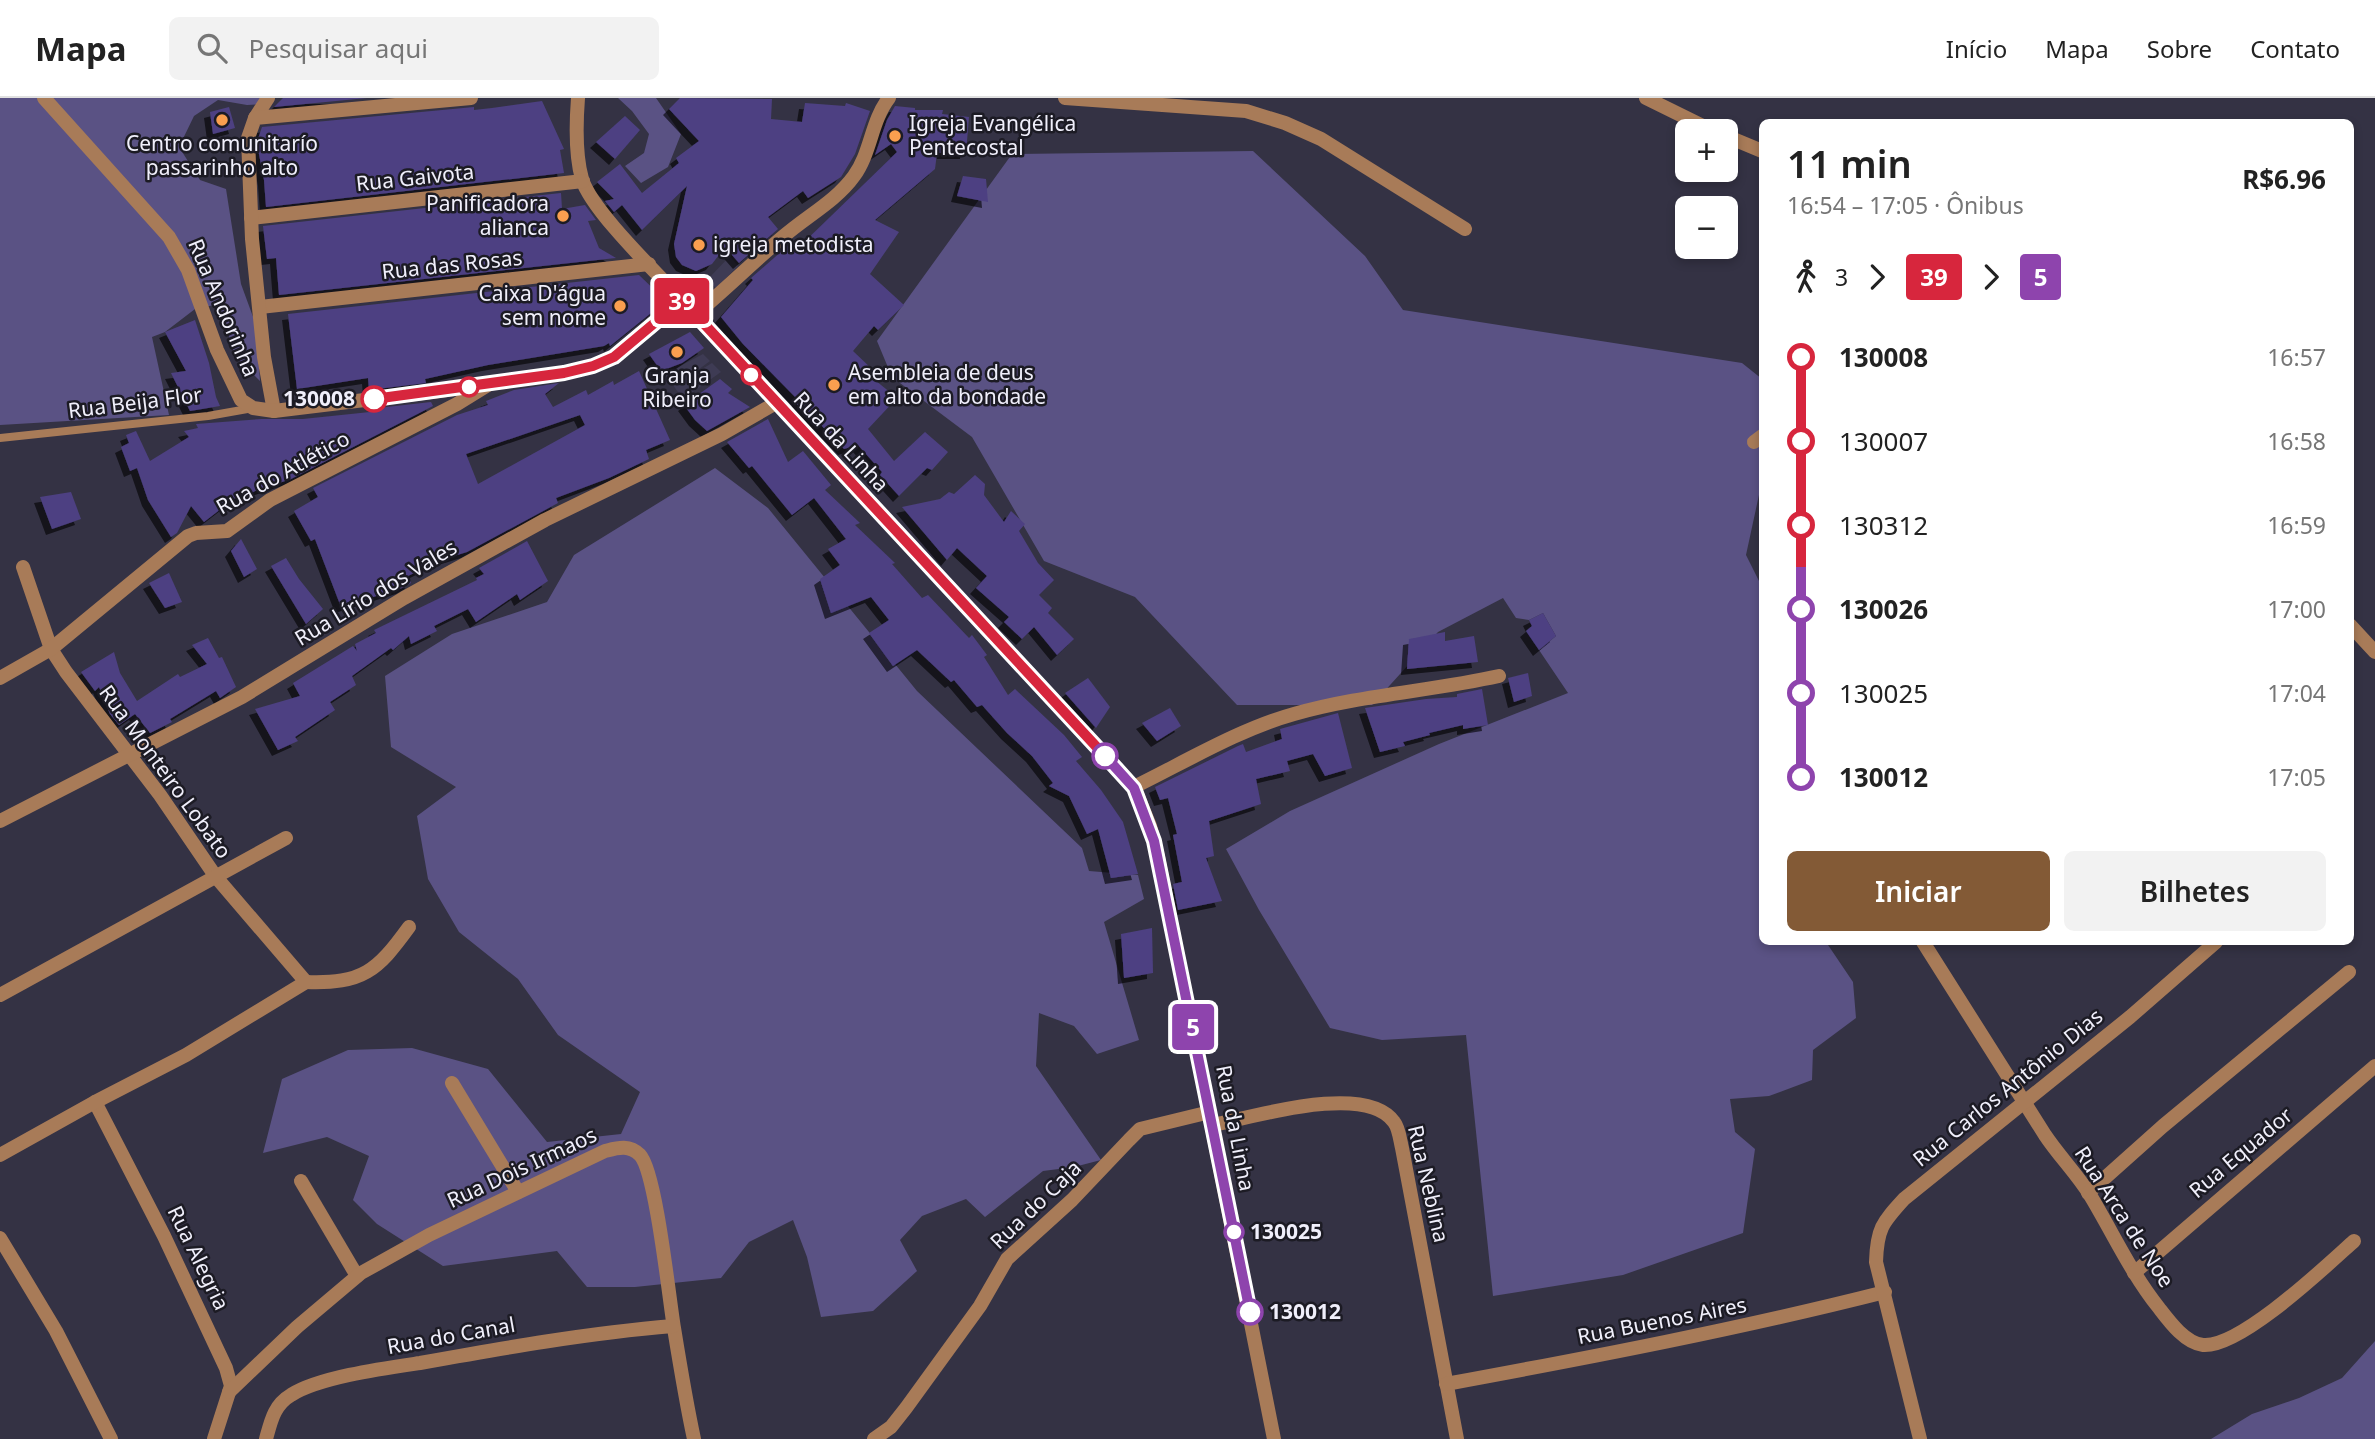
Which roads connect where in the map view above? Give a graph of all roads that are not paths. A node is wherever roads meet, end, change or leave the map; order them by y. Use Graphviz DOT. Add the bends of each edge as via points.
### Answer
graph roads {
  1 [pos="44,98"];
  2 [pos="268,98"];
  3 [pos="471,98"];
  4 [pos="578,98"];
  5 [pos="889,98"];
  6 [pos="1065,98"];
  7 [pos="1646,98"];
  8 [pos="434,100"];
  9 [pos="256,118"];
  10 [pos="1689,119"];
  11 [pos="1738,141"];
  12 [pos="1759,150"];
  13 [pos="583,181"];
  14 [pos="251,218"];
  15 [pos="1465,229"];
  16 [pos="649,264"];
  17 [pos="682,300"];
  18 [pos="260,307"];
  19 [pos="696,314"];
  20 [pos="492,383"];
  21 [pos="776,403"];
  22 [pos="253,408"];
  23 [pos="274,411"];
  24 [pos="0,438"];
  25 [pos="23,567"];
  26 [pos="2354,629"];
  27 [pos="51,649"];
  28 [pos="2375,652"];
  29 [pos="1499,676"];
  30 [pos="0,678"];
  31 [pos="128,754"];
  32 [pos="1134,788"];
  33 [pos="0,821"];
  34 [pos="286,838"];
  35 [pos="216,877"];
  36 [pos="409,927"];
  37 [pos="1925,945"];
  38 [pos="2213,945"];
  39 [pos="2348,972"];
  40 [pos="306,982"];
  41 [pos="0,995"];
  42 [pos="2375,1066"];
  43 [pos="452,1083"];
  44 [pos="95,1102"];
  45 [pos="2025,1102"];
  46 [pos="1212,1119"];
  47 [pos="0,1155"];
  48 [pos="302,1181"];
  49 [pos="518,1192"];
  50 [pos="2088,1193"];
  51 [pos="0,1238"];
  52 [pos="2354,1241"];
  53 [pos="2134,1273"];
  54 [pos="357,1276"];
  55 [pos="1885,1292"];
  56 [pos="673,1326"];
  57 [pos="1446,1384"];
  58 [pos="229,1392"];
  59 [pos="111,1439"];
  60 [pos="214,1439"];
  61 [pos="266,1439"];
  62 [pos="694,1439"];
  63 [pos="874,1439"];
  64 [pos="1274,1439"];
  65 [pos="1457,1439"];
  66 [pos="1920,1439"];
  1 -- 22 [label="street, Rua Andorinha" via="169,237 188,270 234,390"];
  2 -- 9 [label="street"];
  3 -- 8 [label="street"];
  4 -- 13 [label="street, Rua da Linha" via="576,134"];
  5 -- 19 [label="street" via="854,176"];
  6 -- 15 [label="street" via="1246,111 1285,123 1321,139"];
  7 -- 10 [label="street"];
  8 -- 9 [label="street"];
  9 -- 14 [label="street" via="248,138"];
  11 -- 12 [label="street"];
  13 -- 14 [label="street, Rua Gaivota"];
  13 -- 16 [label="street, Rua da Linha" via="597,206"];
  14 -- 18 [label="street"];
  16 -- 17 [label="street, Rua da Linha"];
  16 -- 18 [label="street, Rua das Rosas"];
  17 -- 19 [label="street, Rua da Linha"];
  17 -- 20 [label="street" via="614,357 564,373"];
  18 -- 23 [label="street"];
  19 -- 21 [label="street, Rua da Linha"];
  20 -- 23 [label="street"];
  20 -- 27 [label="street, Rua do Atlético" via="282,494 228,531 188,536"];
  21 -- 31 [label="street, Rua Lírio dos Vales" via="545,520 404,598 242,697"];
  21 -- 32 [label="street, Rua da Linha"];
  22 -- 23 [label="street, Rua Beija Flor"];
  22 -- 24 [label="lane, Rua Beija Flor"];
  25 -- 27 [label="street, Rua Monteiro Lobato"];
  26 -- 28 [label="street"];
  27 -- 30 [label="street, Rua do Atlético"];
  27 -- 31 [label="street, Rua Monteiro Lobato"];
  29 -- 32 [label="street" via="1296,713 1265,723"];
  31 -- 33 [label="street, Rua Lírio dos Vales"];
  31 -- 35 [label="street, Rua Monteiro Lobato"];
  32 -- 46 [label="street, Rua da Linha" via="1158,857"];
  34 -- 35 [label="street"];
  35 -- 40 [label="street, Rua Monteiro Lobato"];
  35 -- 41 [label="street"];
  36 -- 40 [label="street" via="375,969 341,981"];
  37 -- 45 [label="street, Rua Arca de Noe"];
  38 -- 45 [label="street, Rua Carlos Antônio Dias"];
  39 -- 50 [label="street"];
  40 -- 44 [label="street" via="186,1055"];
  42 -- 53 [label="street, Rua Equador"];
  43 -- 49 [label="street"];
  44 -- 47 [label="street"];
  44 -- 58 [label="street, Rua Alegria" via="211,1332 226,1368"];
  45 -- 50 [label="street, Rua Arca de Noe"];
  45 -- 55 [label="street, Rua Carlos Antônio Dias" via="1884,1220 1876,1262"];
  46 -- 57 [label="street, Rua Neblina" via="1351,1103 1381,1111 1395,1123"];
  46 -- 63 [label="street, Rua do Caja" via="1140,1129 1007,1259 980,1306 906,1408"];
  46 -- 64 [label="street, Rua da Linha"];
  48 -- 54 [label="street"];
  49 -- 54 [label="street, Rua Dois Irmaos"];
  49 -- 56 [label="street, Rua Dois Irmaos" via="605,1151 622,1147 640,1155 659,1231"];
  50 -- 53 [label="street, Rua Arca de Noe"];
  51 -- 59 [label="street"];
  52 -- 53 [label="street, Rua Arca de Noe" via="2273,1310 2218,1343 2202,1345 2187,1339"];
  54 -- 58 [label="street, Rua Dois Irmaos"];
  55 -- 57 [label="street, Rua Buenos Aires" via="1724,1331"];
  55 -- 66 [label="street, Rua Carlos Antônio Dias"];
  56 -- 61 [label="street, Rua do Canal" via="514,1347 313,1385 280,1402"];
  56 -- 62 [label="street, Rua Dois Irmaos"];
  57 -- 65 [label="street, Rua Neblina"];
  58 -- 60 [label="street, Rua Alegria"];
}
